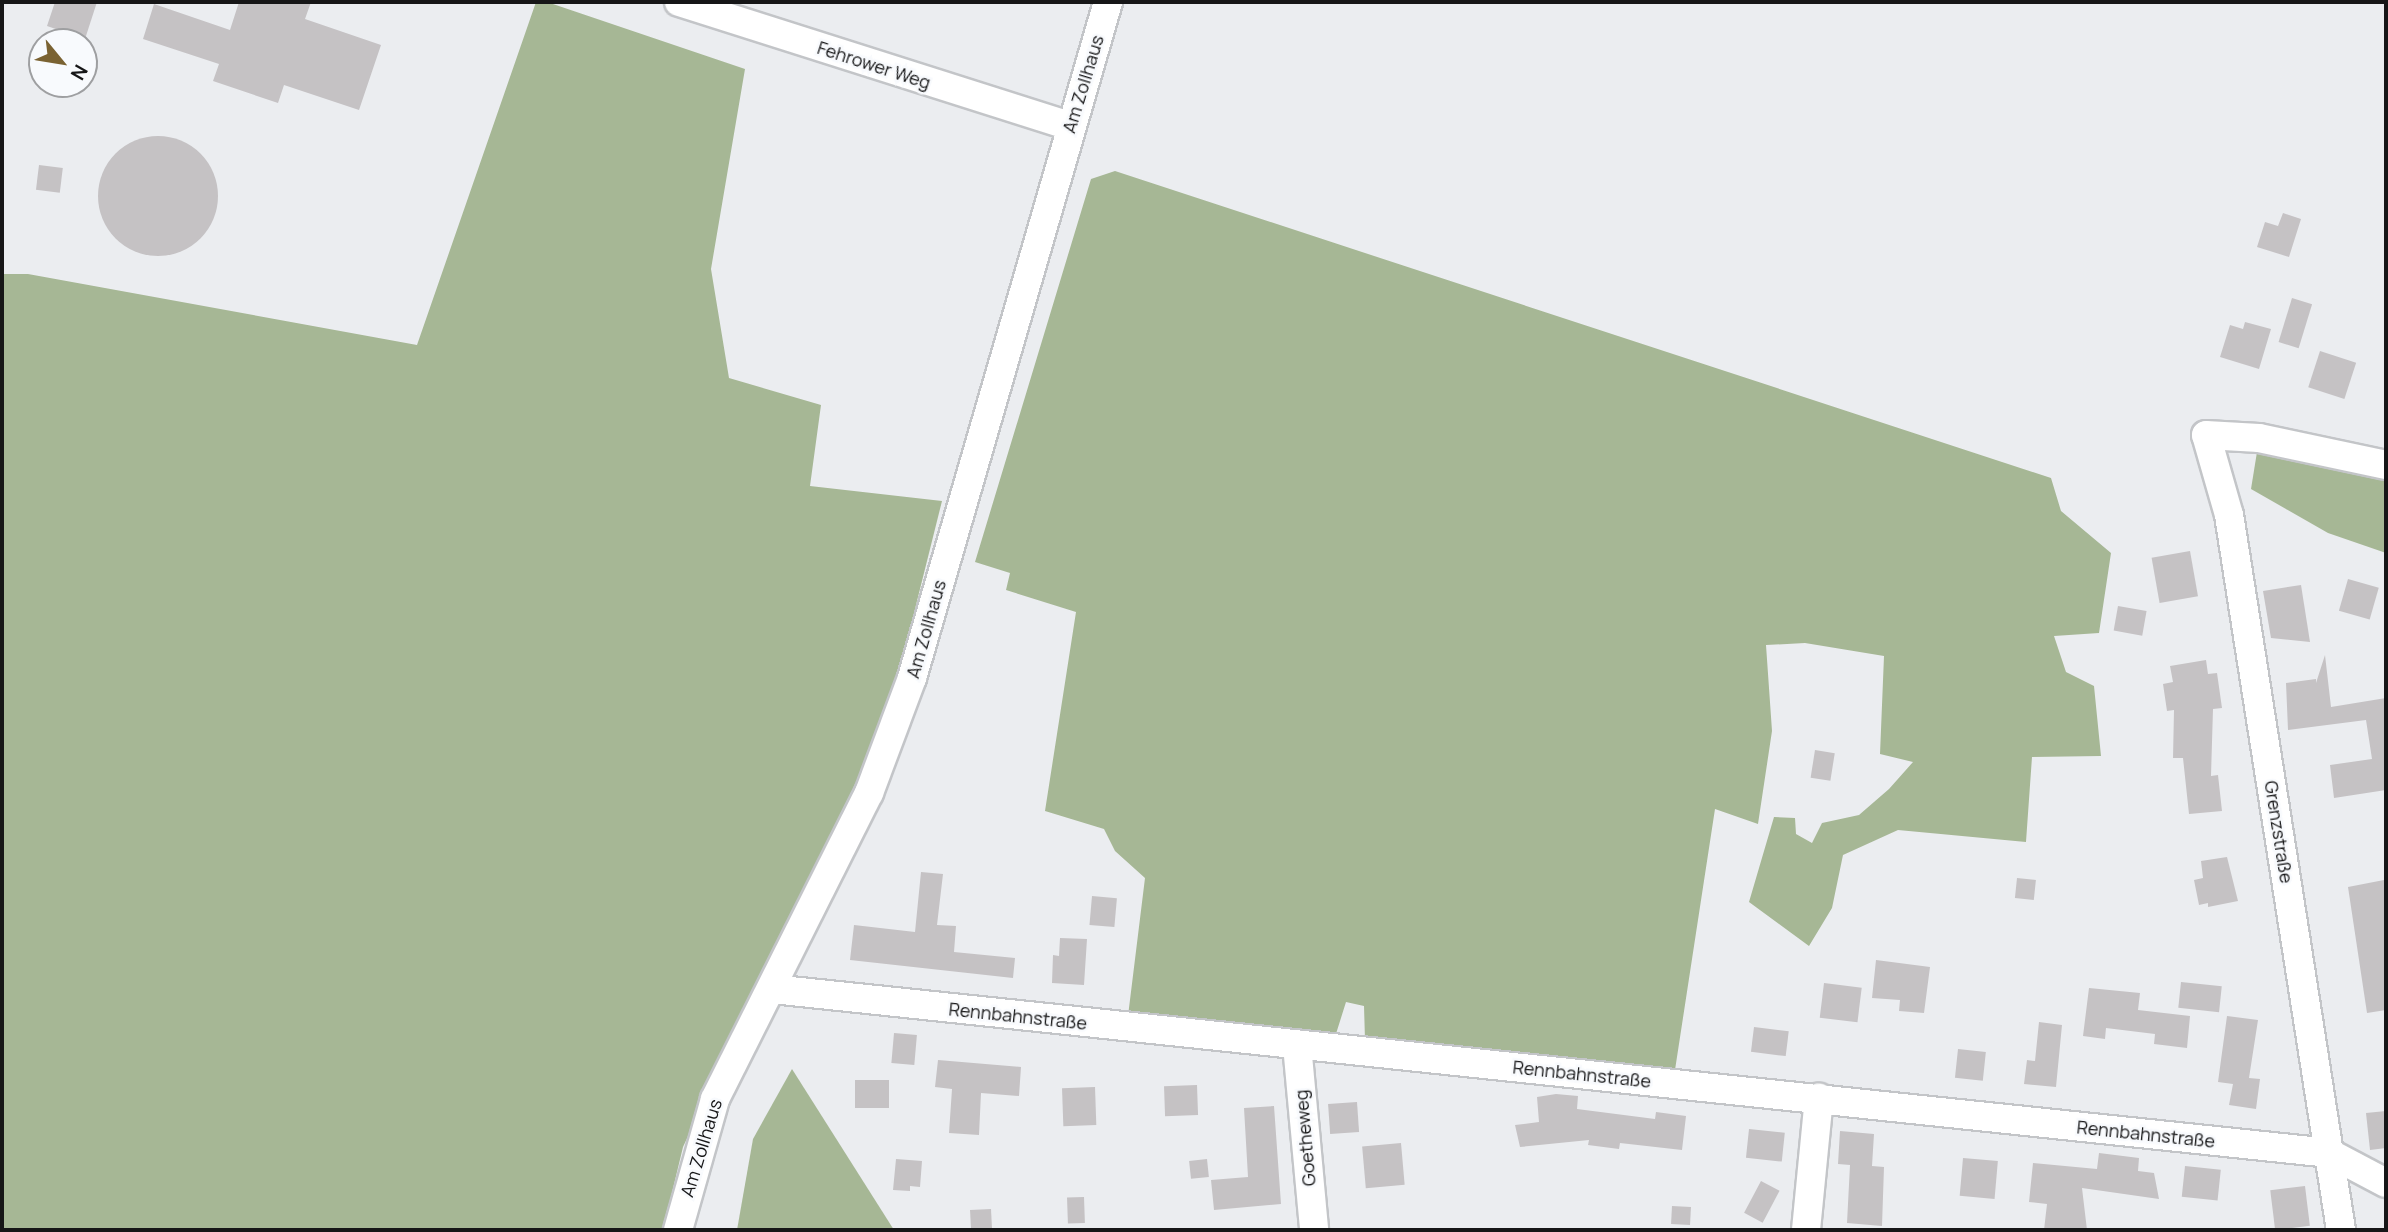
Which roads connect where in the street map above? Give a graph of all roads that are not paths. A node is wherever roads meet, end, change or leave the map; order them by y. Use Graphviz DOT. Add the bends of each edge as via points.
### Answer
graph roads {
  1 [pos="679,2"];
  2 [pos="1108,2"];
  3 [pos="1070,127"];
  4 [pos="2386,465"];
  5 [pos="772,989"];
  6 [pos="1297,1045"];
  7 [pos="1819,1098"];
  8 [pos="2329,1153"];
  9 [pos="2386,1183"];
  10 [pos="678,1230"];
  11 [pos="1314,1230"];
  12 [pos="1806,1230"];
  13 [pos="2341,1230"];
  1 -- 3 [label="street, Fehrower Weg"];
  2 -- 3 [label="street, Am Zollhaus"];
  3 -- 5 [label="street, Am Zollhaus" via="912,678 869,793"];
  4 -- 8 [label="street, Grenzstraße" via="2259,438 2206,435 2229,515"];
  5 -- 6 [label="street, Rennbahnstraße"];
  5 -- 10 [label="street, Am Zollhaus" via="715,1099"];
  6 -- 7 [label="street, Rennbahnstraße"];
  6 -- 11 [label="street, Goetheweg"];
  7 -- 8 [label="street, Rennbahnstraße"];
  7 -- 12 [label="street"];
  8 -- 9 [label="street, Rennbahnstraße"];
  8 -- 13 [label="street, Grenzstraße"];
}
